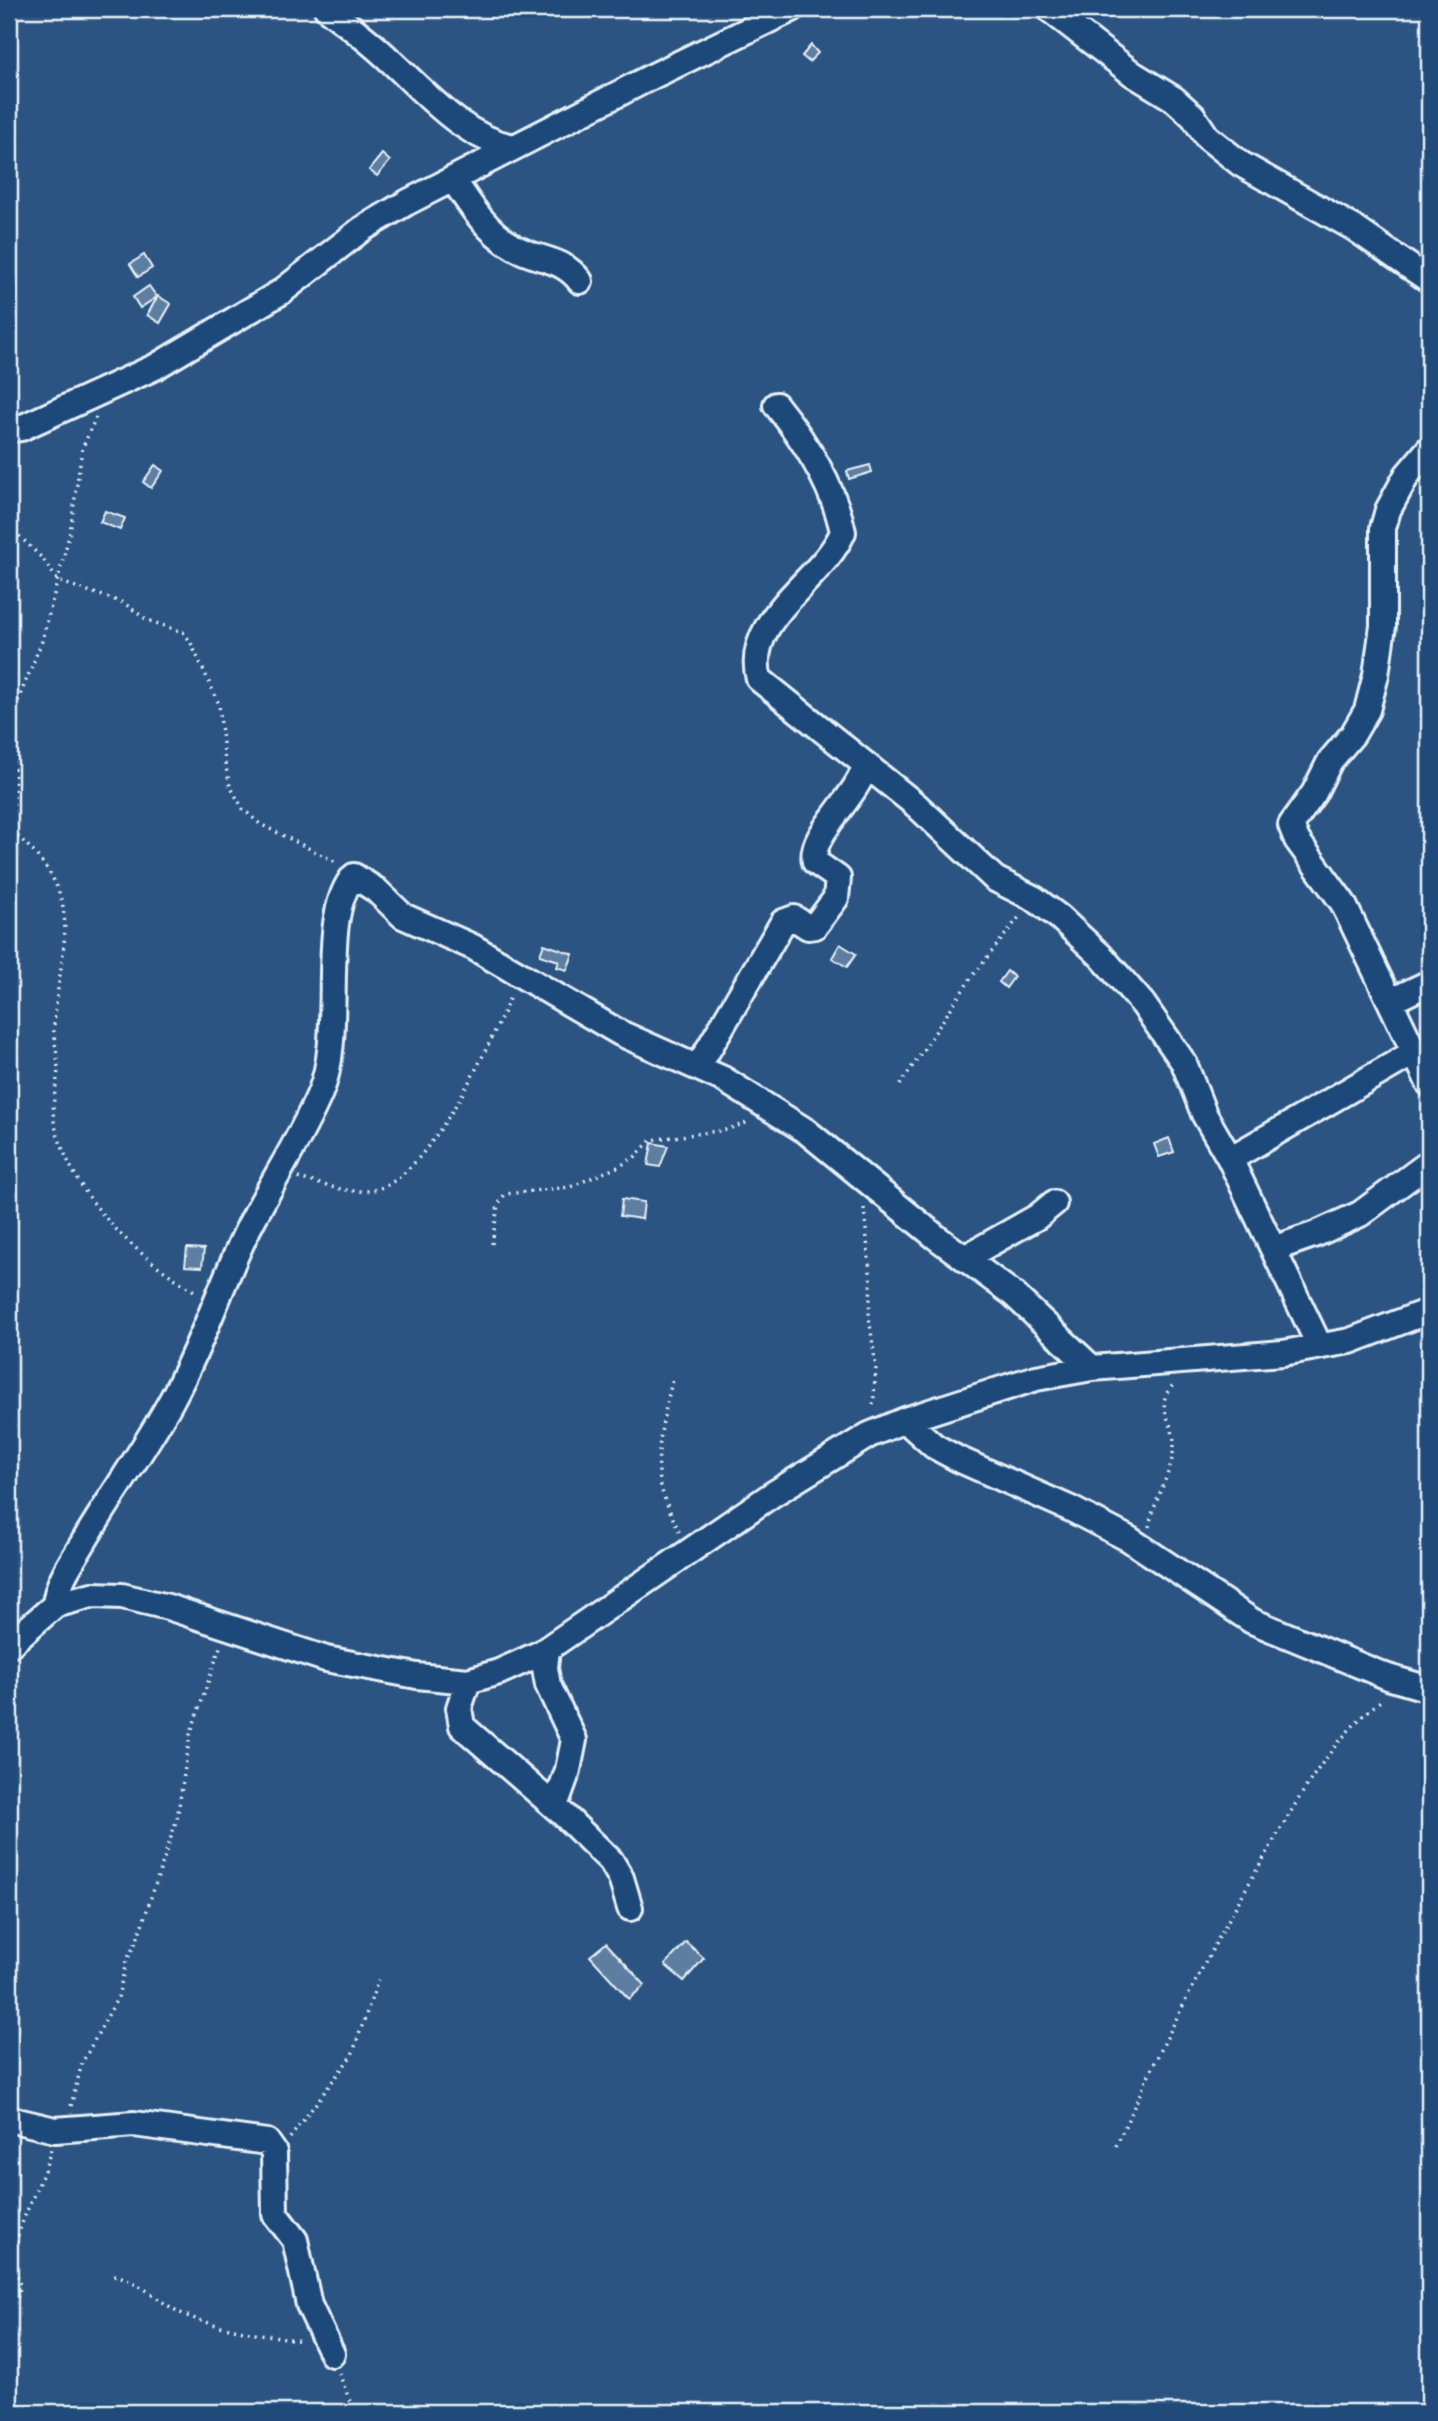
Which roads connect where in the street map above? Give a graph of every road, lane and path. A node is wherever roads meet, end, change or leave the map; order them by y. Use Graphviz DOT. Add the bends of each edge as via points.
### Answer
graph roads {
  1 [pos="327,9"];
  2 [pos="792,9"];
  3 [pos="1048,9"];
  4 [pos="513,147"];
  5 [pos="453,179"];
  6 [pos="1429,280"];
  7 [pos="580,281"];
  8 [pos="103,392"];
  9 [pos="776,405"];
  10 [pos="9,430"];
  11 [pos="1429,449"];
  12 [pos="9,526"];
  13 [pos="58,581"];
  14 [pos="866,765"];
  15 [pos="354,876"];
  16 [pos="1035,899"];
  17 [pos="519,977"];
  18 [pos="1429,983"];
  19 [pos="1391,1002"];
  20 [pos="1415,1052"];
  21 [pos="698,1067"];
  22 [pos="1429,1083"];
  23 [pos="900,1086"];
  24 [pos="777,1113"];
  25 [pos="1230,1159"];
  26 [pos="1429,1163"];
  27 [pos="278,1172"];
  28 [pos="861,1174"];
  29 [pos="1054,1203"];
  30 [pos="492,1244"];
  31 [pos="1273,1249"];
  32 [pos="966,1257"];
  33 [pos="216,1303"];
  34 [pos="1429,1311"];
  35 [pos="1320,1345"];
  36 [pos="1199,1359"];
  37 [pos="1092,1368"];
  38 [pos="672,1381"];
  39 [pos="905,1420"];
  40 [pos="869,1435"];
  41 [pos="1146,1550"];
  42 [pos="687,1552"];
  43 [pos="55,1605"];
  44 [pos="225,1624"];
  45 [pos="14,1632"];
  46 [pos="547,1649"];
  47 [pos="468,1681"];
  48 [pos="1404,1683"];
  49 [pos="1429,1689"];
  50 [pos="555,1806"];
  51 [pos="630,1908"];
  52 [pos="378,1980"];
  53 [pos="9,2119"];
  54 [pos="61,2130"];
  55 [pos="1116,2146"];
  56 [pos="274,2152"];
  57 [pos="114,2275"];
  58 [pos="9,2309"];
  59 [pos="330,2350"];
  60 [pos="354,2412"];
  1 -- 4 [label="street" via="449,114 490,142"];
  2 -- 4 [label="street"];
  3 -- 6 [label="street" via="1174,99 1207,137 1241,164 1354,228"];
  4 -- 5 [label="street"];
  5 -- 7 [label="street" via="500,238 516,249 565,265"];
  5 -- 8 [label="street" via="362,229 264,303"];
  8 -- 10 [label="street"];
  8 -- 13 [label="path" via="82,449"];
  9 -- 14 [label="street" via="827,489 843,532 768,624 757,675"];
  11 -- 19 [label="street" via="1408,475 1383,528 1383,626 1367,710 1329,761 1309,802 1291,825 1343,903"];
  12 -- 13 [label="path"];
  13 -- 15 [label="path" via="124,603 148,620 183,632 219,704 230,786 243,809 260,824"];
  13 -- 33 [label="path" via="42,641 18,697 11,747 13,832 58,883 64,903 54,1026 58,1065 52,1104 55,1125 83,1189 117,1230 163,1270"];
  14 -- 16 [label="street" via="995,879"];
  14 -- 21 [label="street" via="856,790 814,845 815,862 838,878 836,898 815,926 794,918 783,922"];
  15 -- 17 [label="street" via="403,916 474,947"];
  15 -- 27 [label="street" via="338,913 332,965 334,1039 326,1076"];
  16 -- 23 [label="path" via="1000,937"];
  16 -- 25 [label="street" via="1101,956 1163,1029"];
  17 -- 21 [label="street" via="620,1033"];
  17 -- 27 [label="path" via="474,1073 440,1132 389,1184 361,1191"];
  18 -- 19 [label="street"];
  19 -- 20 [label="street"];
  20 -- 22 [label="street"];
  20 -- 25 [label="street"];
  21 -- 24 [label="street"];
  24 -- 28 [label="street"];
  24 -- 30 [label="path" via="725,1130 651,1140 620,1166 570,1187 505,1194 498,1205"];
  25 -- 31 [label="street"];
  26 -- 31 [label="street" via="1360,1214"];
  27 -- 33 [label="street"];
  28 -- 32 [label="street"];
  28 -- 40 [label="path" via="876,1368"];
  29 -- 32 [label="street"];
  31 -- 35 [label="street"];
  32 -- 37 [label="street" via="1047,1323"];
  33 -- 43 [label="street" via="170,1402 60,1583"];
  34 -- 35 [label="street" via="1350,1341"];
  35 -- 36 [label="street" via="1283,1353"];
  36 -- 37 [label="street"];
  36 -- 41 [label="path" via="1163,1399 1174,1445 1150,1517"];
  37 -- 39 [label="street" via="1024,1382"];
  38 -- 42 [label="path" via="659,1456 663,1492"];
  39 -- 40 [label="street"];
  39 -- 41 [label="street" via="918,1434 958,1459 1071,1509"];
  40 -- 42 [label="street"];
  41 -- 48 [label="street" via="1252,1621"];
  42 -- 46 [label="street"];
  43 -- 44 [label="street" via="92,1595 122,1596"];
  43 -- 45 [label="street"];
  44 -- 47 [label="street" via="326,1659"];
  44 -- 54 [label="path" via="214,1672 190,1735 177,1819 118,1997 82,2063"];
  46 -- 47 [label="street"];
  46 -- 50 [label="street" via="548,1685 574,1741"];
  47 -- 50 [label="street" via="459,1707 462,1726"];
  48 -- 49 [label="street"];
  48 -- 55 [label="path" via="1356,1719 1277,1833 1212,1944"];
  50 -- 51 [label="street" via="611,1861"];
  52 -- 56 [label="path" via="352,2055 296,2132"];
  53 -- 54 [label="street"];
  54 -- 56 [label="street" via="153,2125 267,2142"];
  54 -- 58 [label="path" via="31,2197 15,2250 21,2288"];
  56 -- 59 [label="street" via="275,2214 295,2240 305,2293"];
  57 -- 59 [label="path" via="127,2278 190,2317"];
  59 -- 60 [label="path"];
}
